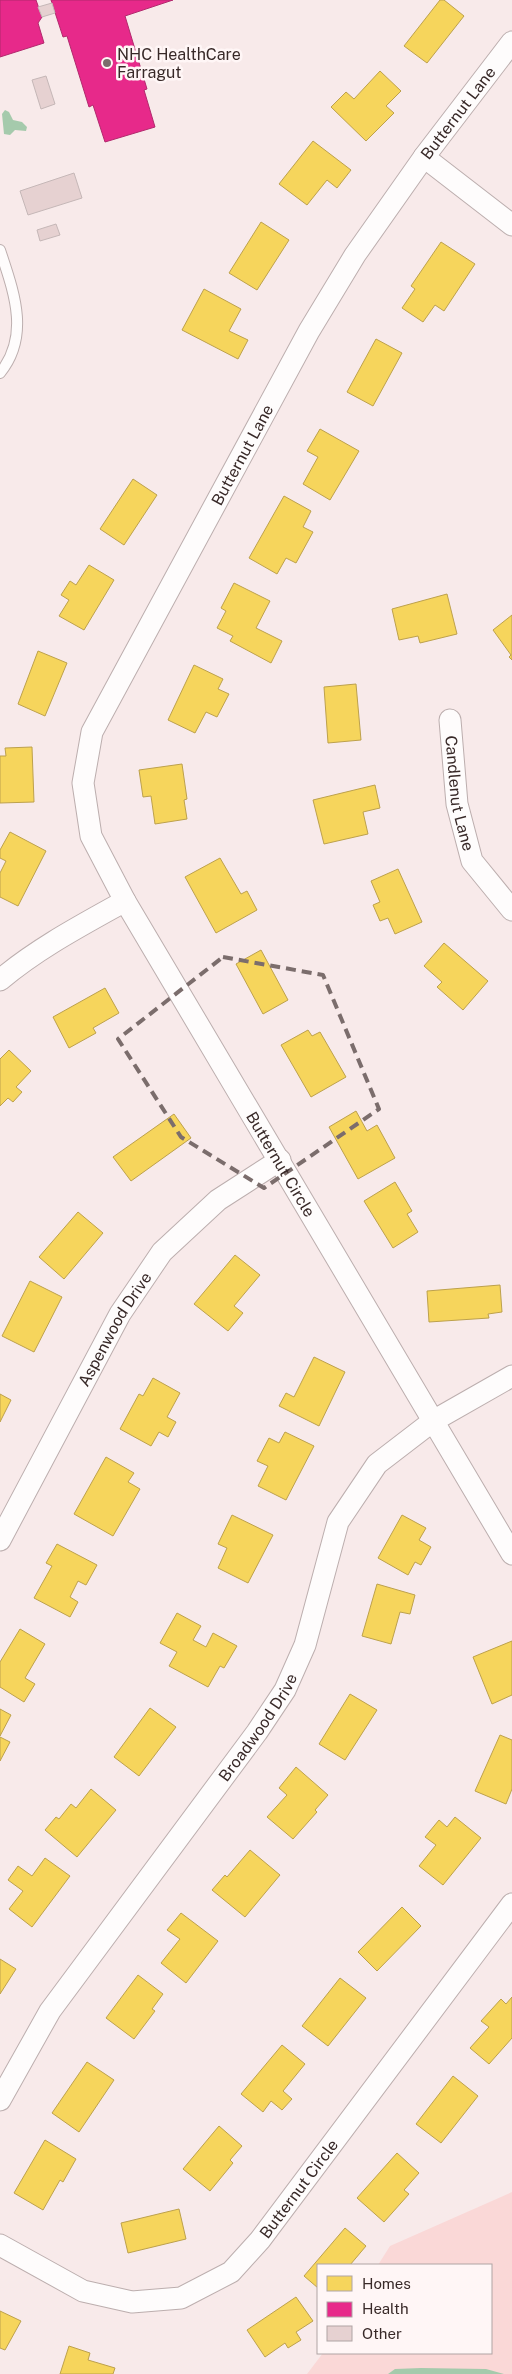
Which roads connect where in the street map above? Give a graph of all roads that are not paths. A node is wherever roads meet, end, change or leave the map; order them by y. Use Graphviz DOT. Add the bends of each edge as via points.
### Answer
graph roads {
  1 [pos="512,42"];
  2 [pos="424,157"];
  3 [pos="512,225"];
  4 [pos="0,250"];
  5 [pos="0,373"];
  6 [pos="450,720"];
  7 [pos="125,901"];
  8 [pos="512,910"];
  9 [pos="0,980"];
  10 [pos="280,1160"];
  11 [pos="512,1376"];
  12 [pos="432,1422"];
  13 [pos="0,1540"];
  14 [pos="512,1554"];
  15 [pos="510,1911"];
  16 [pos="0,2100"];
  17 [pos="0,2245"];
  1 -- 2 [label="street, Butternut Lane"];
  2 -- 3 [label="street"];
  2 -- 7 [label="street, Butternut Lane" via="355,255 309,331 92,732 83,783 91,836"];
  4 -- 5 [label="lane" via="16,299 18,334"];
  6 -- 8 [label="street, Candlenut Lane" via="457,804 472,861"];
  7 -- 9 [label="street" via="62,936"];
  7 -- 10 [label="street, Butternut Circle"];
  10 -- 12 [label="street, Butternut Circle"];
  10 -- 13 [label="street, Aspenwood Drive" via="218,1200 162,1252 120,1314"];
  11 -- 12 [label="street, Broadwood Drive"];
  12 -- 14 [label="street, Butternut Circle"];
  12 -- 16 [label="street, Broadwood Drive" via="377,1464 338,1522 304,1645 286,1690 50,2011"];
  15 -- 17 [label="street, Butternut Circle" via="260,2240 231,2272 181,2298 132,2302 83,2291"];
}
